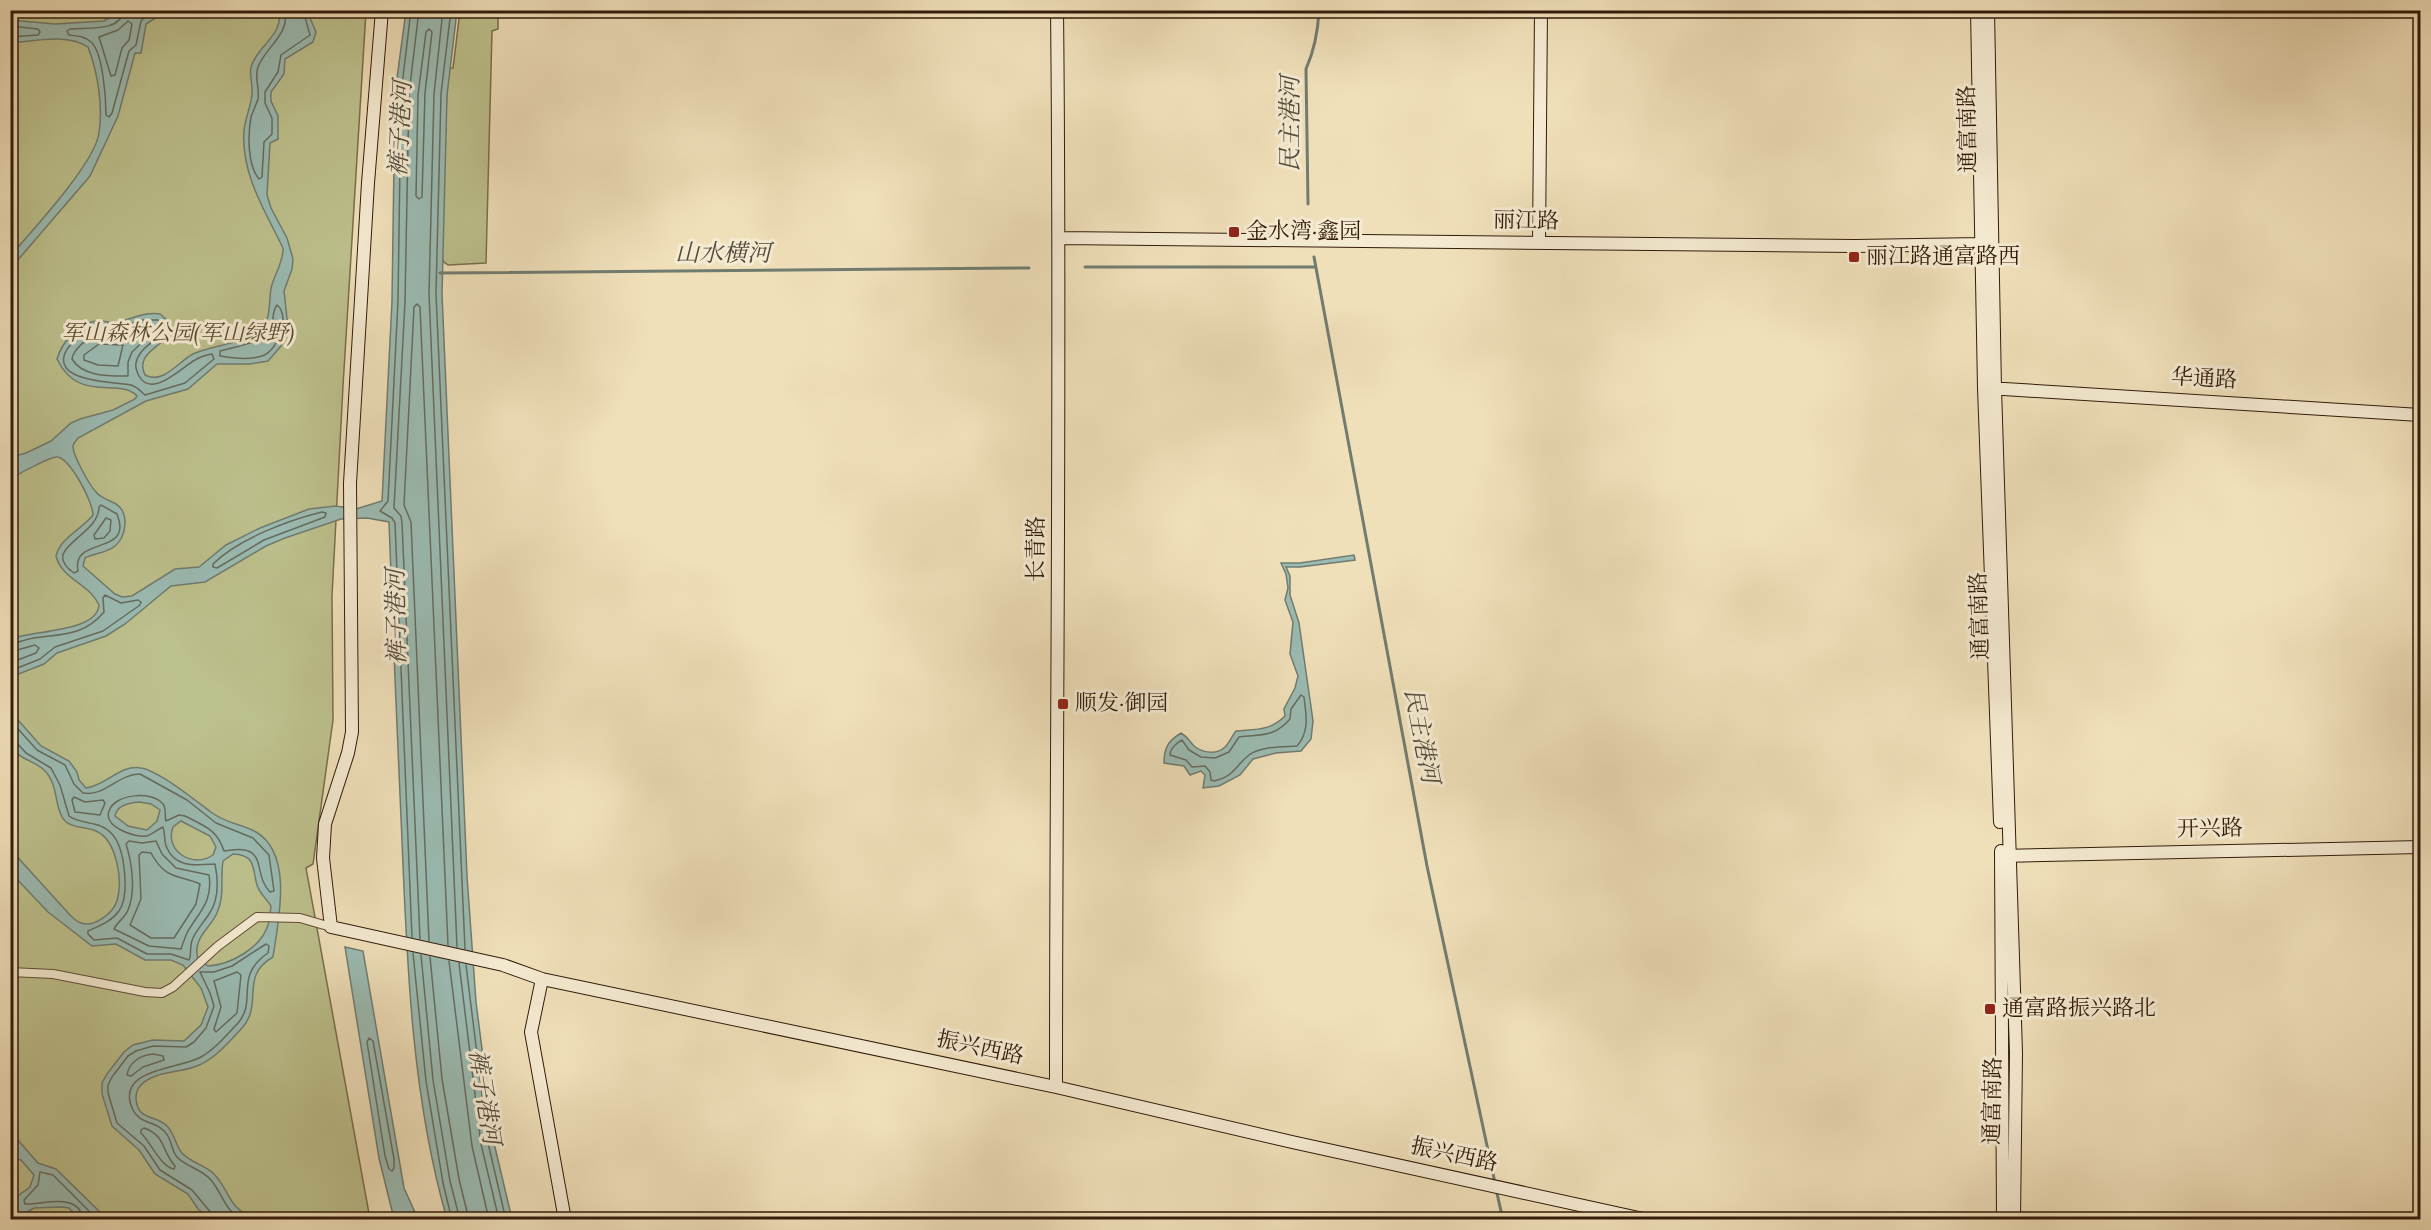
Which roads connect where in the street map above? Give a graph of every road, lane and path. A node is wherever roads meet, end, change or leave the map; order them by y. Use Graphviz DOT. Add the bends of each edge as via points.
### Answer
graph roads {
  1 [pos="382,10"];
  2 [pos="1057,10"];
  3 [pos="1541,10"];
  4 [pos="1977,10"];
  5 [pos="1988,10"];
  6 [pos="1060,238"];
  7 [pos="1539,243"];
  8 [pos="1986,244"];
  9 [pos="1990,388"];
  10 [pos="2421,415"];
  11 [pos="2421,847"];
  12 [pos="2005,856"];
  13 [pos="332,927"];
  14 [pos="10,972"];
  15 [pos="542,979"];
  16 [pos="1056,1087"];
  17 [pos="565,1220"];
  18 [pos="1648,1220"];
  19 [pos="2003,1220"];
  20 [pos="2014,1220"];
  1 -- 13 [label="street" via="350,505 352,732 325,824 323,858"];
  2 -- 6 [label="street, 长青路"];
  3 -- 7 [label="street"];
  4 -- 8 [label="street, 通富南路"];
  5 -- 8 [label="street, 通富南路"];
  6 -- 7 [label="street, 丽江路"];
  6 -- 16 [label="street, 长青路"];
  7 -- 8 [label="street, 丽江路"];
  8 -- 9 [label="street, 通富南路"];
  9 -- 10 [label="street, 华通路"];
  9 -- 12 [label="street, 通富南路"];
  11 -- 12 [label="street, 开兴路"];
  12 -- 19 [label="street, 通富南路"];
  12 -- 20 [label="street, 通富南路" via="2016,1053"];
  13 -- 14 [label="street" via="300,918 257,917 166,992 53,974"];
  13 -- 15 [label="street, 振兴西路" via="503,965"];
  15 -- 16 [label="street, 振兴西路"];
  15 -- 17 [label="street" via="531,1032"];
  16 -- 18 [label="street, 振兴西路"];
}
